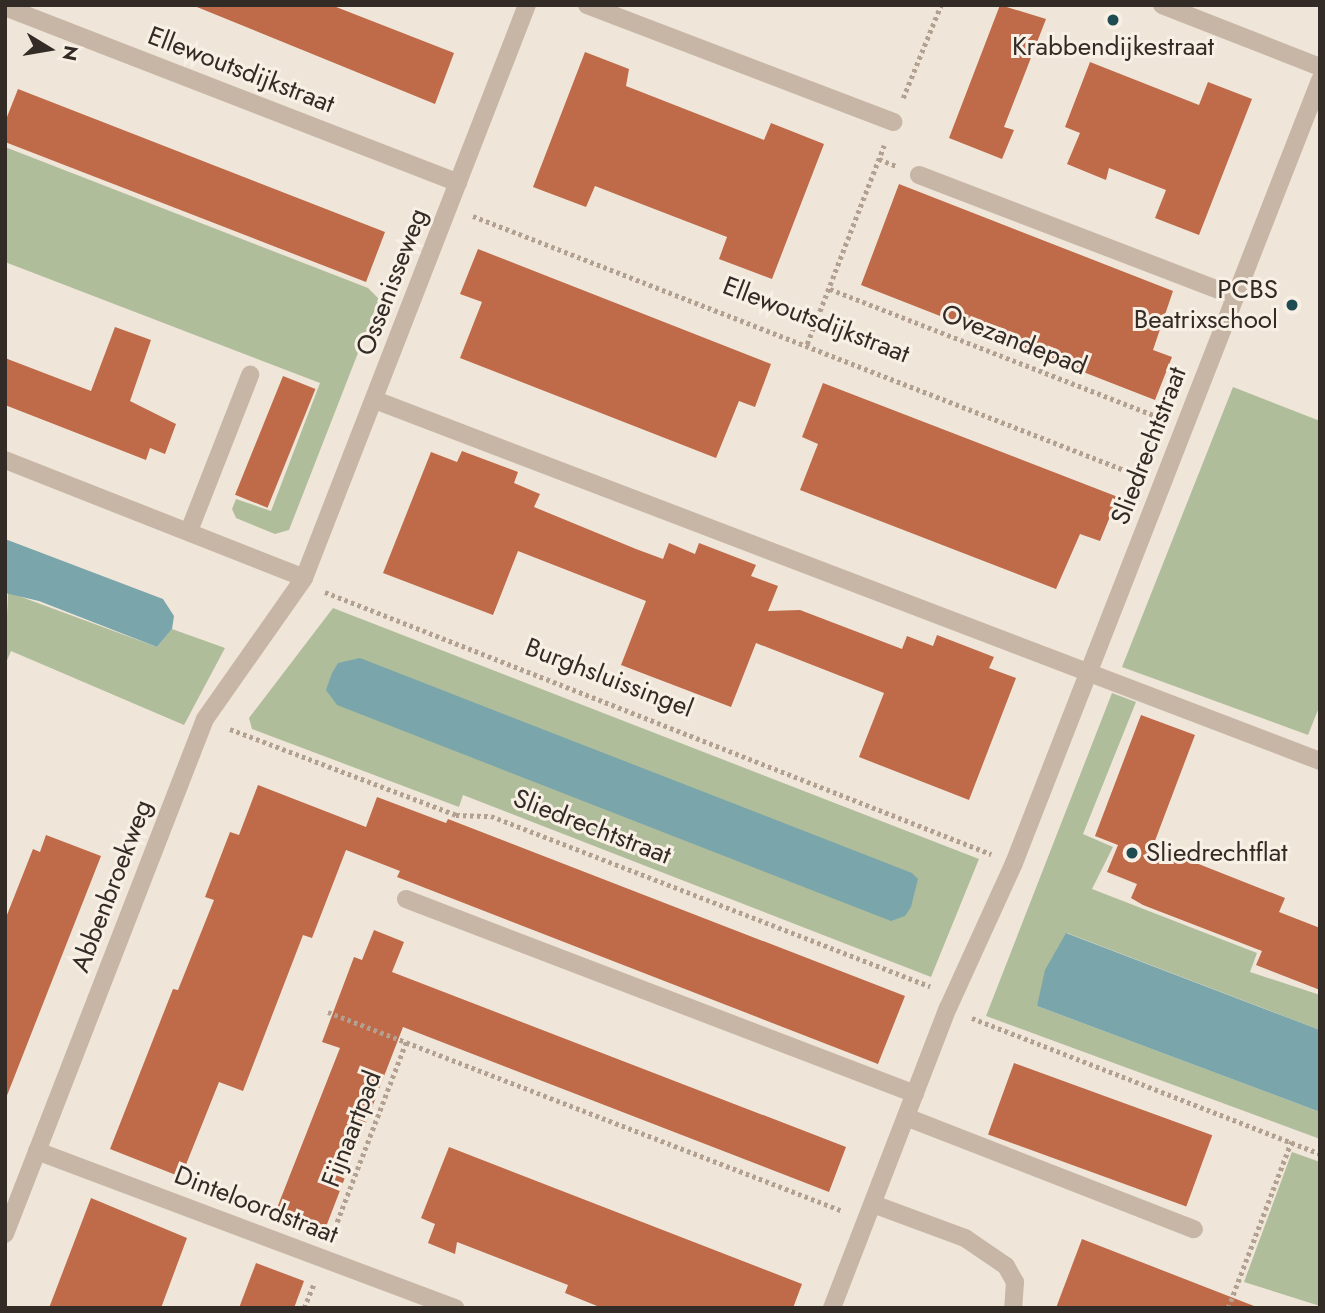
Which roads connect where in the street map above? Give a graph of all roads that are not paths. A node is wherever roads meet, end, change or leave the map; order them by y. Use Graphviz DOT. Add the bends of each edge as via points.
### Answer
graph roads {
  1 [pos="527,5"];
  2 [pos="587,5"];
  3 [pos="1162,5"];
  4 [pos="5,7"];
  5 [pos="1320,67"];
  6 [pos="1320,80"];
  7 [pos="893,122"];
  8 [pos="919,175"];
  9 [pos="458,183"];
  10 [pos="1235,296"];
  11 [pos="250,375"];
  12 [pos="375,400"];
  13 [pos="5,460"];
  14 [pos="189,531"];
  15 [pos="304,578"];
  16 [pos="1088,674"];
  17 [pos="1320,761"];
  18 [pos="406,899"];
  19 [pos="915,1094"];
  20 [pos="906,1117"];
  21 [pos="37,1151"];
  22 [pos="869,1212"];
  23 [pos="1194,1229"];
  24 [pos="5,1234"];
  25 [pos="455,1308"];
  26 [pos="832,1308"];
  27 [pos="1013,1308"];
  1 -- 9 [label="street, Ossenisseweg"];
  2 -- 7 [label="street"];
  3 -- 5 [label="street"];
  4 -- 9 [label="street, Ellewoutsdijkstraat"];
  6 -- 10 [label="street, Sliedrechtstraat"];
  8 -- 10 [label="street"];
  9 -- 12 [label="street, Ossenisseweg"];
  10 -- 16 [label="street, Sliedrechtstraat"];
  11 -- 14 [label="street"];
  12 -- 15 [label="street, Ossenisseweg"];
  12 -- 16 [label="street"];
  13 -- 14 [label="street"];
  14 -- 15 [label="street"];
  15 -- 21 [label="street, Abbenbroekweg" via="205,719"];
  16 -- 17 [label="street"];
  16 -- 19 [label="street, Sliedrechtstraat" via="1014,863 948,1008"];
  18 -- 19 [label="street"];
  19 -- 20 [label="street, Sliedrechtstraat"];
  20 -- 22 [label="street, Sliedrechtstraat"];
  20 -- 23 [label="street"];
  21 -- 24 [label="street, Abbenbroekweg"];
  21 -- 25 [label="street, Dinteloordstraat"];
  22 -- 26 [label="street, Sliedrechtstraat"];
  22 -- 27 [label="street" via="965,1238 1006,1266 1014,1282"];
}
